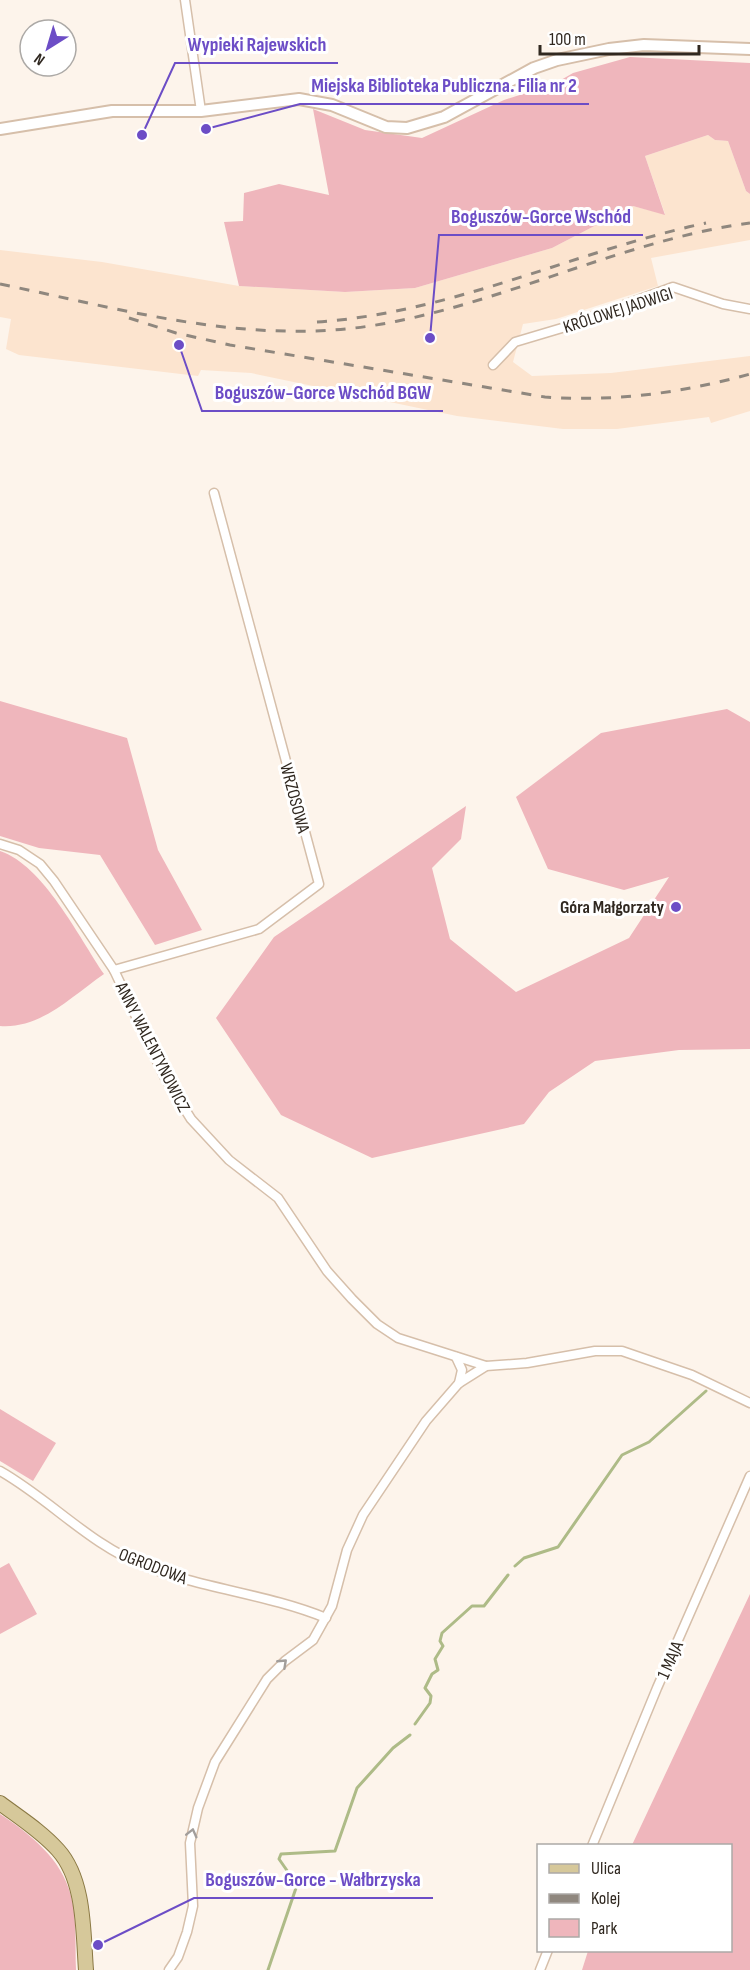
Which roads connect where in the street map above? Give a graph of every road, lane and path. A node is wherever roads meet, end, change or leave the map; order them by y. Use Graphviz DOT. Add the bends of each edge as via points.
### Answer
graph roads {
  1 [pos="185,0"];
  2 [pos="750,49"];
  3 [pos="201,111"];
  4 [pos="0,129"];
  5 [pos="750,309"];
  6 [pos="494,365"];
  7 [pos="214,493"];
  8 [pos="0,844"];
  9 [pos="114,970"];
  10 [pos="456,1357"];
  11 [pos="486,1366"];
  12 [pos="459,1383"];
  13 [pos="750,1403"];
  14 [pos="0,1471"];
  15 [pos="750,1476"];
  16 [pos="326,1618"];
  17 [pos="0,1803"];
  18 [pos="592,1844"];
  19 [pos="547,1952"];
  20 [pos="86,1970"];
  21 [pos="169,1970"];
  22 [pos="540,1970"];
  1 -- 3 [label="street"];
  2 -- 3 [label="street" via="644,45 557,60 524,73 444,117 407,128 386,126 332,105 299,99"];
  3 -- 4 [label="street" via="112,111"];
  5 -- 6 [label="street, KRÓLOWEJ JADWIGI" via="673,287 515,342"];
  7 -- 9 [label="street, WRZOSOWA" via="319,884 259,929"];
  8 -- 9 [label="street, ANNY WALENTYNOWICZ" via="19,850 40,864"];
  9 -- 10 [label="street, ANNY WALENTYNOWICZ" via="164,1076 191,1119 230,1160 278,1198 327,1271 377,1324 398,1338"];
  10 -- 11 [label="street, ANNY WALENTYNOWICZ"];
  10 -- 12 [label="street" via="462,1370"];
  11 -- 12 [label="street"];
  11 -- 13 [label="street" via="622,1351 692,1375"];
  12 -- 16 [label="street" via="426,1421 363,1515 347,1550"];
  14 -- 16 [label="street, OGRODOWA" via="108,1549 145,1566 208,1586 298,1606"];
  15 -- 18 [label="street, 1 MAJA"];
  21 -- 16 [label="street, one-way" via="178,1957 193,1906 190,1843 215,1762 267,1679 313,1640"];
  17 -- 20 [label="main road" via="39,1832 72,1871 79,1896"];
  19 -- 22 [label="street"];
}
